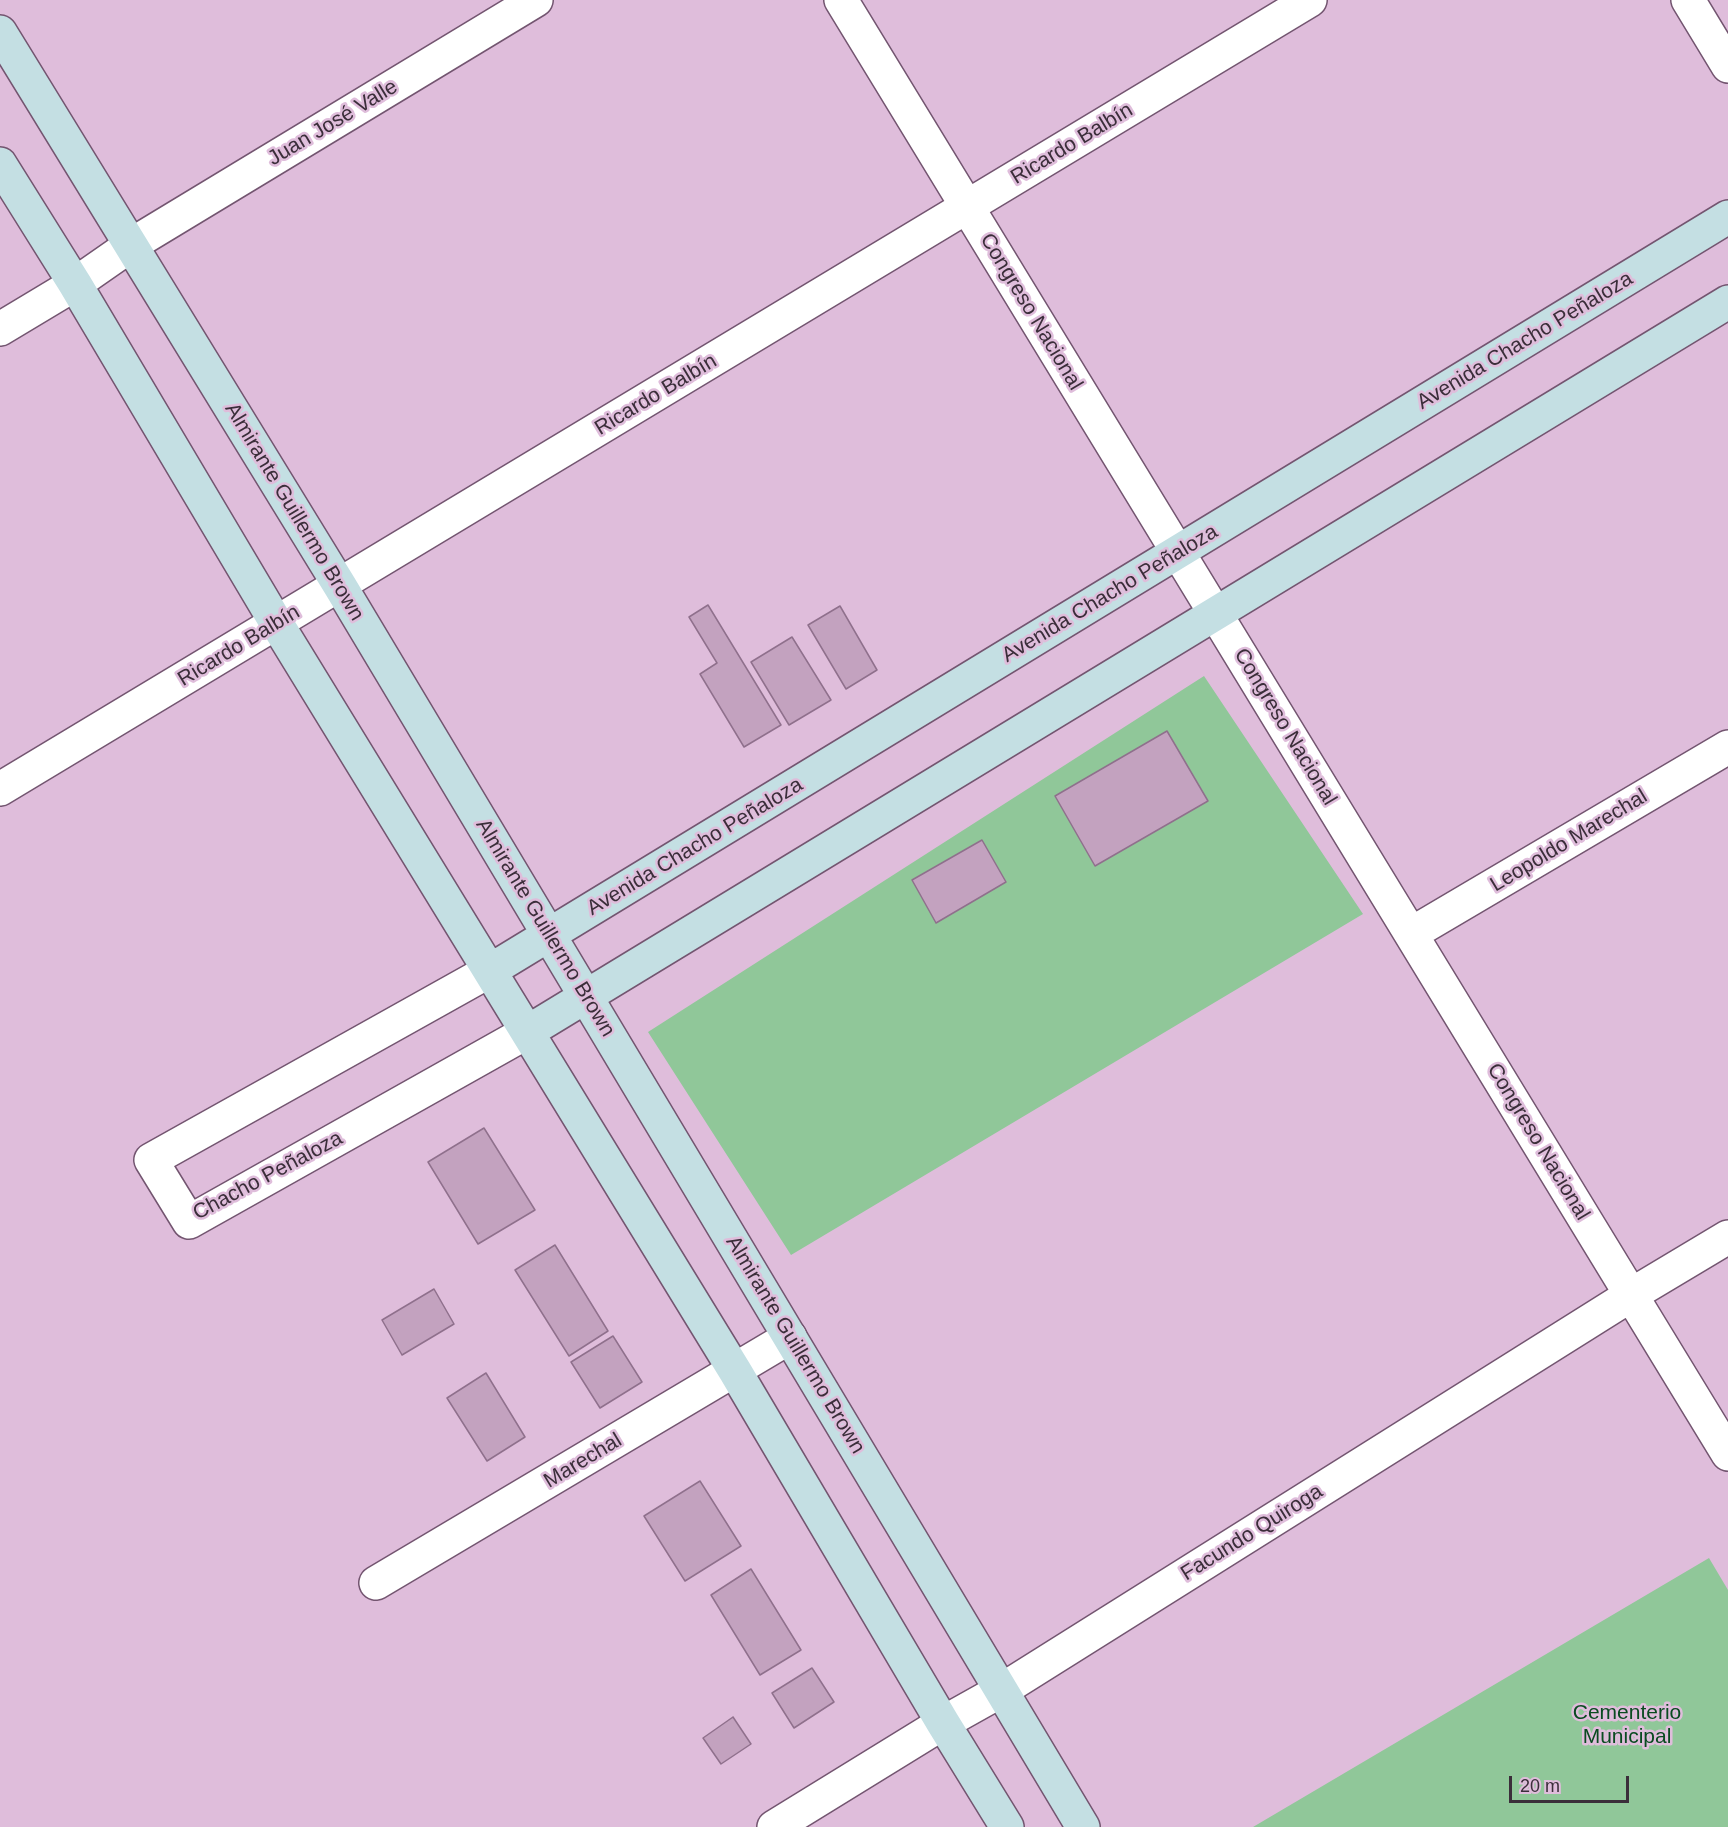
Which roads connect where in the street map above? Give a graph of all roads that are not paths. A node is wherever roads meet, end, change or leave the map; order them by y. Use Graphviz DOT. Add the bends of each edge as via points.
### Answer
graph roads {
  1 [pos="536,0"];
  2 [pos="841,0"];
  3 [pos="1311,0"];
  4 [pos="1688,0"];
  5 [pos="0,32"];
  6 [pos="1728,66"];
  7 [pos="0,164"];
  8 [pos="967,207"];
  9 [pos="1728,217"];
  10 [pos="131,245"];
  11 [pos="75,284"];
  12 [pos="1728,302"];
  13 [pos="0,329"];
  14 [pos="1178,552"];
  15 [pos="340,586"];
  16 [pos="1215,613"];
  17 [pos="277,624"];
  18 [pos="1728,747"];
  19 [pos="0,789"];
  20 [pos="1411,934"];
  21 [pos="549,935"];
  22 [pos="491,970"];
  23 [pos="585,996"];
  24 [pos="529,1031"];
  25 [pos="1728,1237"];
  26 [pos="1631,1295"];
  27 [pos="790,1337"];
  28 [pos="735,1371"];
  29 [pos="1728,1454"];
  30 [pos="376,1583"];
  31 [pos="1002,1690"];
  32 [pos="943,1723"];
  33 [pos="774,1827"];
  34 [pos="1007,1827"];
  35 [pos="1083,1827"];
  1 -- 10 [label="street, Juan José Valle"];
  2 -- 8 [label="street, Congreso Nacional"];
  3 -- 8 [label="street, Ricardo Balbín"];
  4 -- 6 [label="street"];
  5 -- 10 [label="main road, Almirante Guillermo Brown"];
  7 -- 11 [label="main road"];
  8 -- 14 [label="street, Congreso Nacional"];
  8 -- 15 [label="street, Ricardo Balbín"];
  9 -- 14 [label="main road, Avenida Chacho Peñaloza"];
  10 -- 11 [label="street, Juan José Valle"];
  10 -- 15 [label="main road, Almirante Guillermo Brown"];
  11 -- 13 [label="street, Juan José Valle"];
  11 -- 17 [label="main road"];
  12 -- 16 [label="main road"];
  14 -- 16 [label="street, Congreso Nacional"];
  14 -- 21 [label="main road, Avenida Chacho Peñaloza"];
  15 -- 17 [label="street, Ricardo Balbín"];
  15 -- 21 [label="main road, Almirante Guillermo Brown"];
  16 -- 20 [label="street, Congreso Nacional"];
  16 -- 23 [label="main road"];
  17 -- 19 [label="street, Ricardo Balbín"];
  17 -- 22 [label="main road"];
  18 -- 20 [label="street, Leopoldo Marechal"];
  20 -- 26 [label="street, Congreso Nacional"];
  21 -- 22 [label="main road, Avenida Chacho Peñaloza"];
  21 -- 23 [label="main road, Almirante Guillermo Brown"];
  22 -- 24 [label="main road"];
  22 -- 24 [label="street, Chacho Peñaloza" via="151,1160 189,1222"];
  23 -- 24 [label="main road"];
  23 -- 27 [label="main road, Almirante Guillermo Brown"];
  24 -- 28 [label="main road"];
  25 -- 26 [label="street, Facundo Quiroga"];
  26 -- 29 [label="street, Congreso Nacional"];
  26 -- 31 [label="street, Facundo Quiroga"];
  27 -- 28 [label="street, Marechal"];
  27 -- 31 [label="main road, Almirante Guillermo Brown"];
  28 -- 30 [label="street, Marechal"];
  28 -- 32 [label="main road"];
  31 -- 32 [label="street, Facundo Quiroga"];
  31 -- 35 [label="main road, Almirante Guillermo Brown"];
  32 -- 33 [label="street, Facundo Quiroga"];
  32 -- 34 [label="main road"];
}
